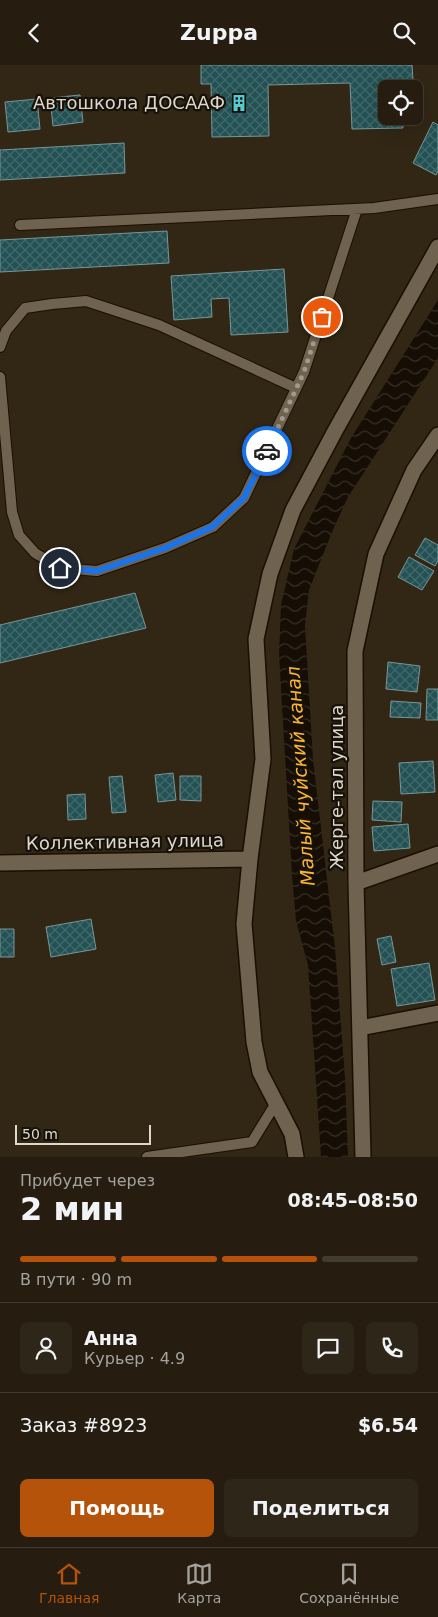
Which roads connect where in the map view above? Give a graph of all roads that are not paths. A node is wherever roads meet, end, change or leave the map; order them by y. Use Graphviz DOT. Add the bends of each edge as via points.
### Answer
graph roads {
  1 [pos="438,199"];
  2 [pos="357,209"];
  3 [pos="20,225"];
  4 [pos="438,247"];
  5 [pos="0,347"];
  6 [pos="0,377"];
  7 [pos="296,388"];
  8 [pos="438,435"];
  9 [pos="438,854"];
  10 [pos="250,859"];
  11 [pos="0,863"];
  12 [pos="356,883"];
  13 [pos="438,1013"];
  14 [pos="360,1027"];
  15 [pos="276,1103"];
  16 [pos="147,1157"];
  17 [pos="296,1157"];
  18 [pos="363,1157"];
  1 -- 2 [label="lane"];
  2 -- 3 [label="lane"];
  2 -- 7 [label="lane"];
  4 -- 10 [label="street" via="293,510 270,573 256,639 264,759"];
  5 -- 7 [label="lane" via="6,331 24,308 86,301 159,325"];
  6 -- 7 [label="lane" via="12,512 19,535 35,553 60,568 97,571 165,548 212,527 244,498"];
  8 -- 12 [label="street, Жерге-тал улица" via="414,469 376,554 355,651"];
  9 -- 12 [label="street"];
  10 -- 11 [label="street, Коллективная улица"];
  10 -- 15 [label="street" via="244,924 254,1042 260,1072"];
  12 -- 14 [label="street, Жерге-тал улица"];
  13 -- 14 [label="street"];
  14 -- 18 [label="street, Жерге-тал улица"];
  15 -- 16 [label="lane" via="252,1142"];
  15 -- 17 [label="street" via="292,1134"];
}
